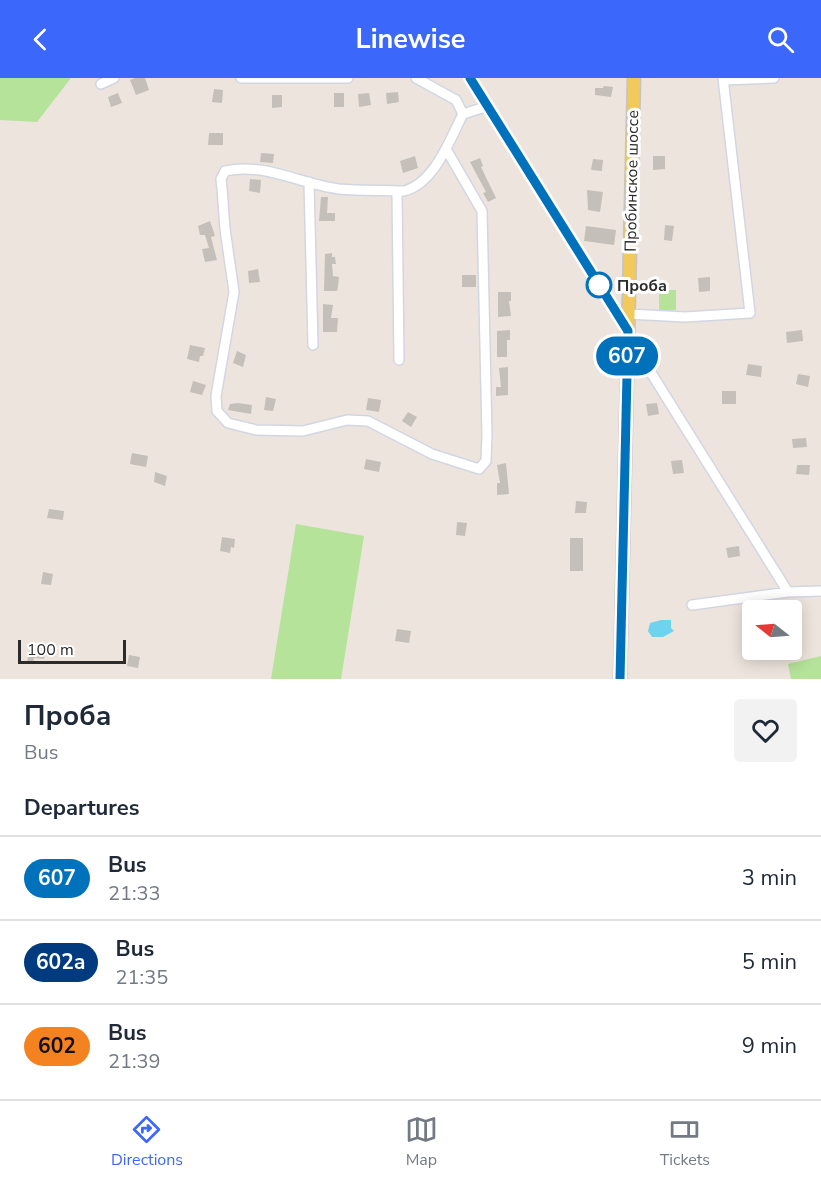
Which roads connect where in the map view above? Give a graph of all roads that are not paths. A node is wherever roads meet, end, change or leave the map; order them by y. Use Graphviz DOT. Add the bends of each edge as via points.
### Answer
graph roads {
  1 [pos="114,78"];
  2 [pos="241,78"];
  3 [pos="348,78"];
  4 [pos="416,78"];
  5 [pos="470,78"];
  6 [pos="634,78"];
  7 [pos="774,78"];
  8 [pos="724,79"];
  9 [pos="101,84"];
  10 [pos="488,106"];
  11 [pos="463,114"];
  12 [pos="446,149"];
  13 [pos="309,182"];
  14 [pos="397,191"];
  15 [pos="628,314"];
  16 [pos="628,331"];
  17 [pos="313,345"];
  18 [pos="399,360"];
  19 [pos="821,591"];
  20 [pos="788,592"];
  21 [pos="692,605"];
  22 [pos="620,679"];
  1 -- 9 [label="street"];
  2 -- 3 [label="street"];
  4 -- 11 [label="street" via="456,100"];
  5 -- 10 [label="street"];
  6 -- 15 [label="main road, Пробинское шоссе"];
  7 -- 8 [label="street"];
  8 -- 15 [label="street" via="750,313 685,317"];
  10 -- 11 [label="street"];
  10 -- 16 [label="street"];
  11 -- 12 [label="street"];
  12 -- 13 [label="street" via="482,211 487,435 486,461 479,469 432,454 368,421 347,420 303,431 256,430 228,423 217,411 216,396 234,292 221,179 225,171 257,169"];
  12 -- 14 [label="street" via="414,189"];
  13 -- 14 [label="street" via="338,189"];
  13 -- 17 [label="street"];
  14 -- 18 [label="street"];
  15 -- 16 [label="main road, Пробинское шоссе"];
  16 -- 20 [label="street"];
  16 -- 22 [label="main road, Пробинское шоссе"];
  19 -- 20 [label="street"];
  20 -- 21 [label="street"];
}
